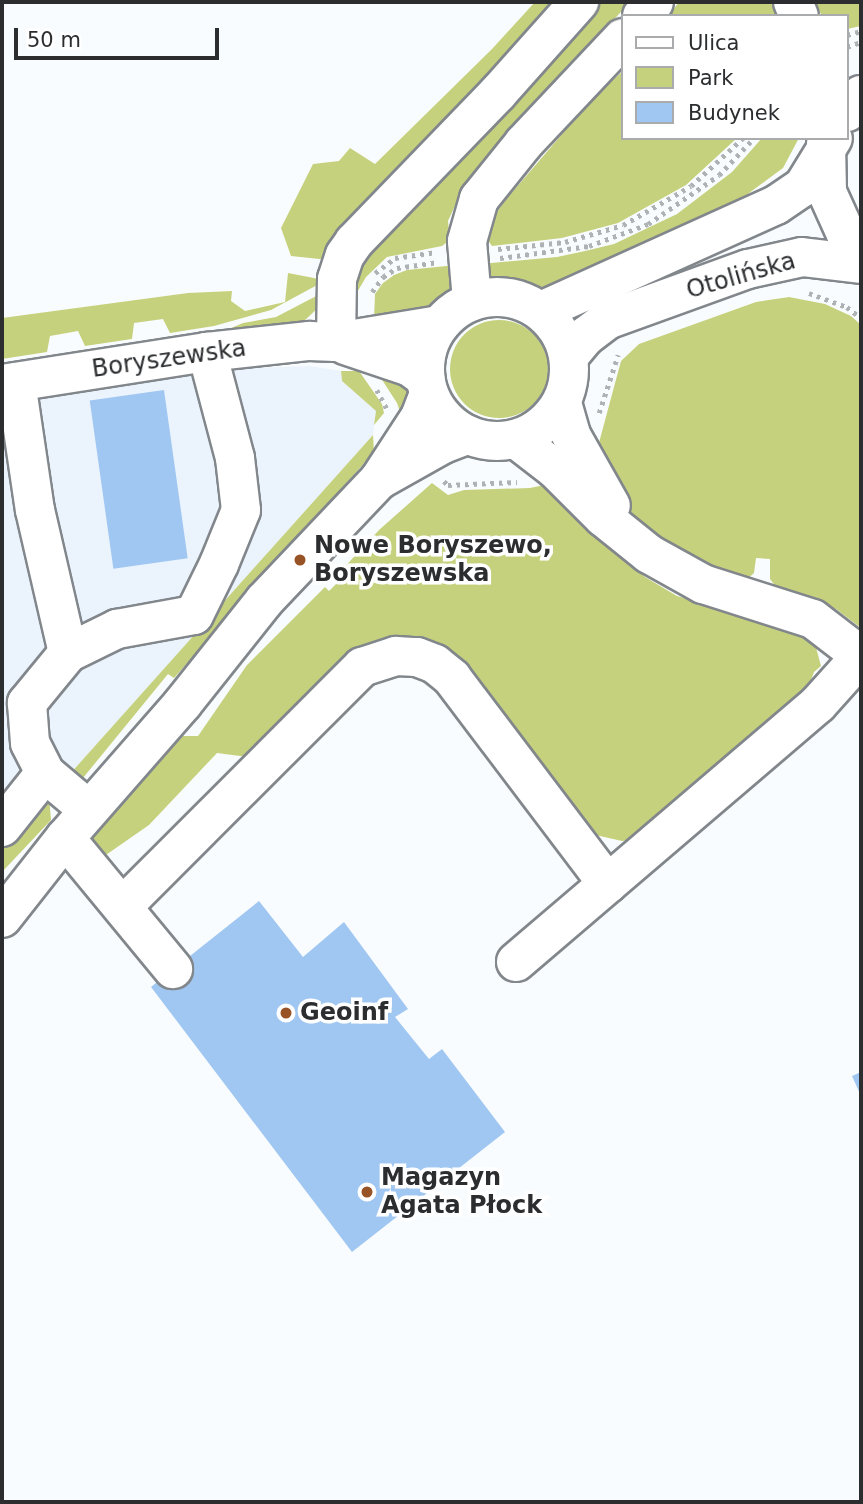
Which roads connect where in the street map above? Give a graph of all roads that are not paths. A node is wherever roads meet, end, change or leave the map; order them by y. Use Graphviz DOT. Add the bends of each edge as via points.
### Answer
graph roads {
  1 [pos="579,2"];
  2 [pos="622,39"];
  3 [pos="861,95"];
  4 [pos="849,110"];
  5 [pos="828,143"];
  6 [pos="861,252"];
  7 [pos="861,264"];
  8 [pos="472,301"];
  9 [pos="541,311"];
  10 [pos="440,325"];
  11 [pos="336,342"];
  12 [pos="207,352"];
  13 [pos="569,356"];
  14 [pos="9,383"];
  15 [pos="427,386"];
  16 [pos="562,403"];
  17 [pos="467,435"];
  18 [pos="516,439"];
  19 [pos="379,480"];
  20 [pos="632,540"];
  21 [pos="68,653"];
  22 [pos="861,656"];
  23 [pos="45,773"];
  24 [pos="77,824"];
  25 [pos="2,828"];
  26 [pos="608,884"];
  27 [pos="124,905"];
  28 [pos="2,918"];
  29 [pos="516,962"];
  30 [pos="173,969"];
  1 -- 11 [label="main road" via="354,242 337,279"];
  2 -- 8 [label="main road" via="508,161 479,199 467,241"];
  3 -- 4 [label="main road"];
  5 -- 6 [label="main road" via="827,191 846,234"];
  5 -- 9 [label="main road, Otolińska" via="803,187 776,205"];
  7 -- 13 [label="main road, Otolińska" via="802,257 718,279 596,327"];
  8 -- 9 [label="main road" via="508,297"];
  8 -- 10 [label="main road"];
  9 -- 13 [label="main road" via="559,331"];
  10 -- 11 [label="main road, Boryszewska"];
  10 -- 15 [label="main road" via="428,350"];
  11 -- 12 [label="main road, Boryszewska"];
  11 -- 15 [label="main road, Boryszewska" via="398,362"];
  12 -- 14 [label="main road, Boryszewska"];
  12 -- 21 [label="main road" via="235,458 241,510 219,564 194,615 117,629"];
  13 -- 16 [label="main road" via="569,380"];
  14 -- 21 [label="main road"];
  15 -- 17 [label="main road" via="444,418"];
  15 -- 19 [label="main road" via="419,417"];
  16 -- 18 [label="main road" via="535,432"];
  16 -- 20 [label="main road" via="579,451"];
  17 -- 18 [label="main road" via="483,440"];
  17 -- 19 [label="main road"];
  18 -- 20 [label="main road"];
  19 -- 24 [label="main road" via="264,601"];
  20 -- 22 [label="main road" via="703,583 813,619"];
  21 -- 23 [label="main road" via="27,704 30,743"];
  22 -- 26 [label="main road" via="818,704"];
  23 -- 24 [label="main road"];
  23 -- 25 [label="main road"];
  24 -- 27 [label="main road"];
  24 -- 28 [label="main road"];
  26 -- 27 [label="main road" via="452,678 435,664 396,656 362,667"];
  26 -- 29 [label="main road"];
  27 -- 30 [label="main road"];
}
